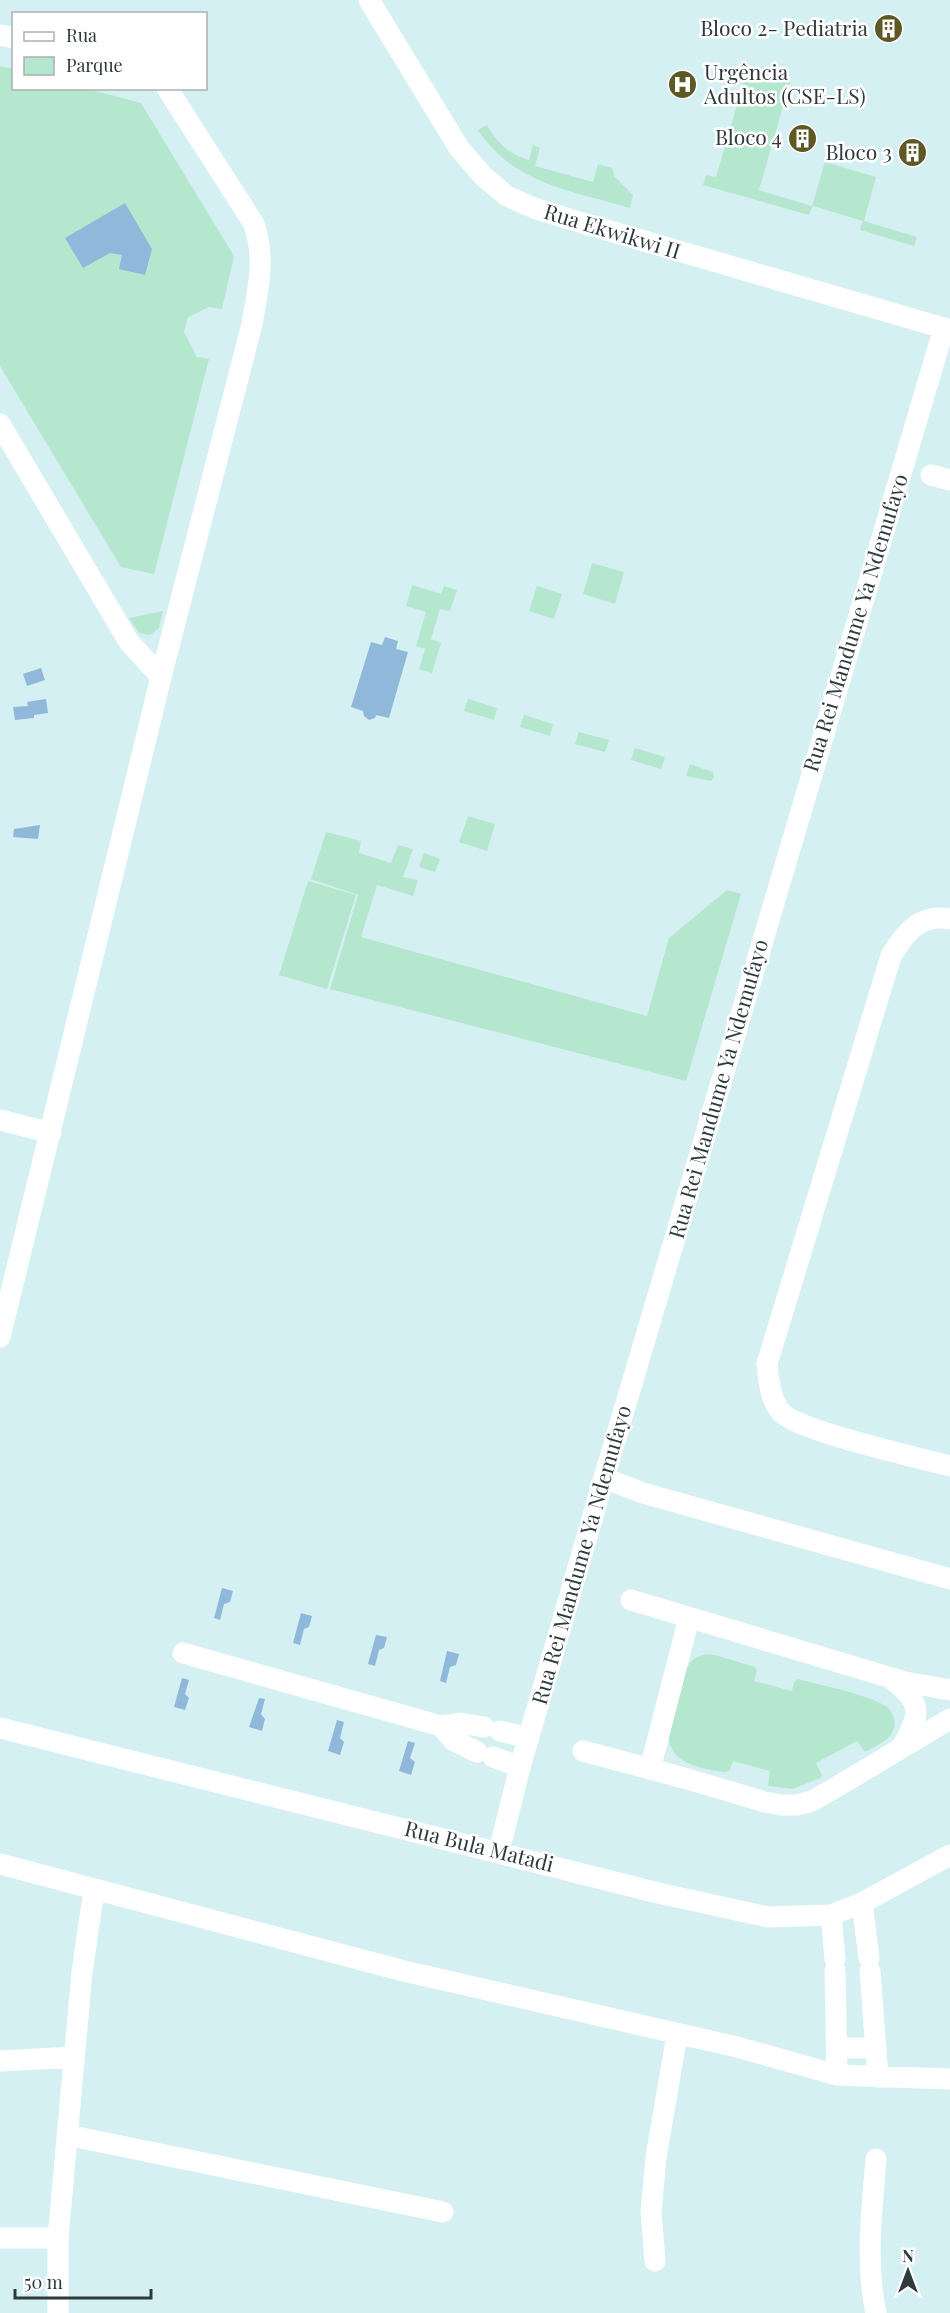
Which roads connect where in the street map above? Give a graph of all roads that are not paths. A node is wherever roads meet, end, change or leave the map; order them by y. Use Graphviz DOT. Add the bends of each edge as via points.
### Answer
graph roads {
  1 [pos="369,0"];
  2 [pos="168,90"];
  3 [pos="947,329"];
  4 [pos="0,424"];
  5 [pos="161,677"];
  6 [pos="950,920"];
  7 [pos="0,1120"];
  8 [pos="51,1133"];
  9 [pos="0,1337"];
  10 [pos="950,1466"];
  11 [pos="604,1478"];
  12 [pos="950,1579"];
  13 [pos="631,1599"];
  14 [pos="689,1618"];
  15 [pos="183,1653"];
  16 [pos="890,1678"];
  17 [pos="950,1690"];
  18 [pos="950,1719"];
  19 [pos="441,1726"];
  20 [pos="0,1728"];
  21 [pos="530,1738"];
  22 [pos="902,1748"];
  23 [pos="583,1751"];
  24 [pos="520,1767"];
  25 [pos="650,1768"];
  26 [pos="499,1851"];
  27 [pos="950,1855"];
  28 [pos="0,1864"];
  29 [pos="94,1890"];
  30 [pos="862,1903"];
  31 [pos="831,1915"];
  32 [pos="835,1960"];
  33 [pos="869,1960"];
  34 [pos="677,2035"];
  35 [pos="837,2048"];
  36 [pos="876,2048"];
  37 [pos="74,2057"];
  38 [pos="0,2061"];
  39 [pos="837,2075"];
  40 [pos="878,2077"];
  41 [pos="950,2079"];
  42 [pos="67,2135"];
  43 [pos="876,2159"];
  44 [pos="443,2212"];
  45 [pos="0,2238"];
  46 [pos="58,2238"];
  47 [pos="655,2261"];
  48 [pos="58,2313"];
  49 [pos="876,2313"];
  1 -- 3 [label="street, Rua Ekwikwi II" via="459,148 507,196 569,219"];
  2 -- 5 [label="street" via="254,224 261,268 252,324"];
  3 -- 11 [label="street, Rua Rei Mandume Ya Ndemufayo"];
  4 -- 5 [label="street" via="129,642"];
  5 -- 8 [label="street"];
  6 -- 10 [label="street" via="926,919 914,926 891,956 767,1364 770,1390 782,1413 793,1421"];
  7 -- 8 [label="street"];
  8 -- 9 [label="street"];
  11 -- 12 [label="street" via="643,1493"];
  11 -- 21 [label="street, Rua Rei Mandume Ya Ndemufayo"];
  13 -- 14 [label="street"];
  14 -- 16 [label="street"];
  14 -- 25 [label="street"];
  15 -- 19 [label="street"];
  16 -- 17 [label="street"];
  16 -- 22 [label="street" via="912,1698 917,1711"];
  18 -- 22 [label="street"];
  19 -- 21 [label="street" via="460,1723"];
  19 -- 24 [label="street" via="453,1740"];
  20 -- 26 [label="street, Rua Bula Matadi"];
  21 -- 24 [label="street, Rua Rei Mandume Ya Ndemufayo"];
  22 -- 25 [label="street" via="812,1801 797,1805 765,1802"];
  23 -- 25 [label="street"];
  24 -- 26 [label="street, Rua Rei Mandume Ya Ndemufayo"];
  26 -- 31 [label="street, Rua Bula Matadi" via="757,1915"];
  27 -- 30 [label="street, Rua Bula Matadi"];
  28 -- 29 [label="street"];
  29 -- 34 [label="street" via="404,1971"];
  29 -- 37 [label="street"];
  30 -- 31 [label="street, Rua Bula Matadi"];
  30 -- 33 [label="street"];
  31 -- 32 [label="street"];
  32 -- 33 [label="street"];
  32 -- 35 [label="street"];
  33 -- 36 [label="street"];
  34 -- 39 [label="street"];
  34 -- 47 [label="street" via="656,2157 651,2212"];
  35 -- 36 [label="street"];
  35 -- 39 [label="street"];
  36 -- 40 [label="street"];
  37 -- 38 [label="street"];
  37 -- 42 [label="street"];
  39 -- 40 [label="street"];
  40 -- 41 [label="street"];
  42 -- 44 [label="street"];
  42 -- 46 [label="street"];
  43 -- 49 [label="street" via="869,2253"];
  45 -- 46 [label="street"];
  46 -- 48 [label="street"];
}
